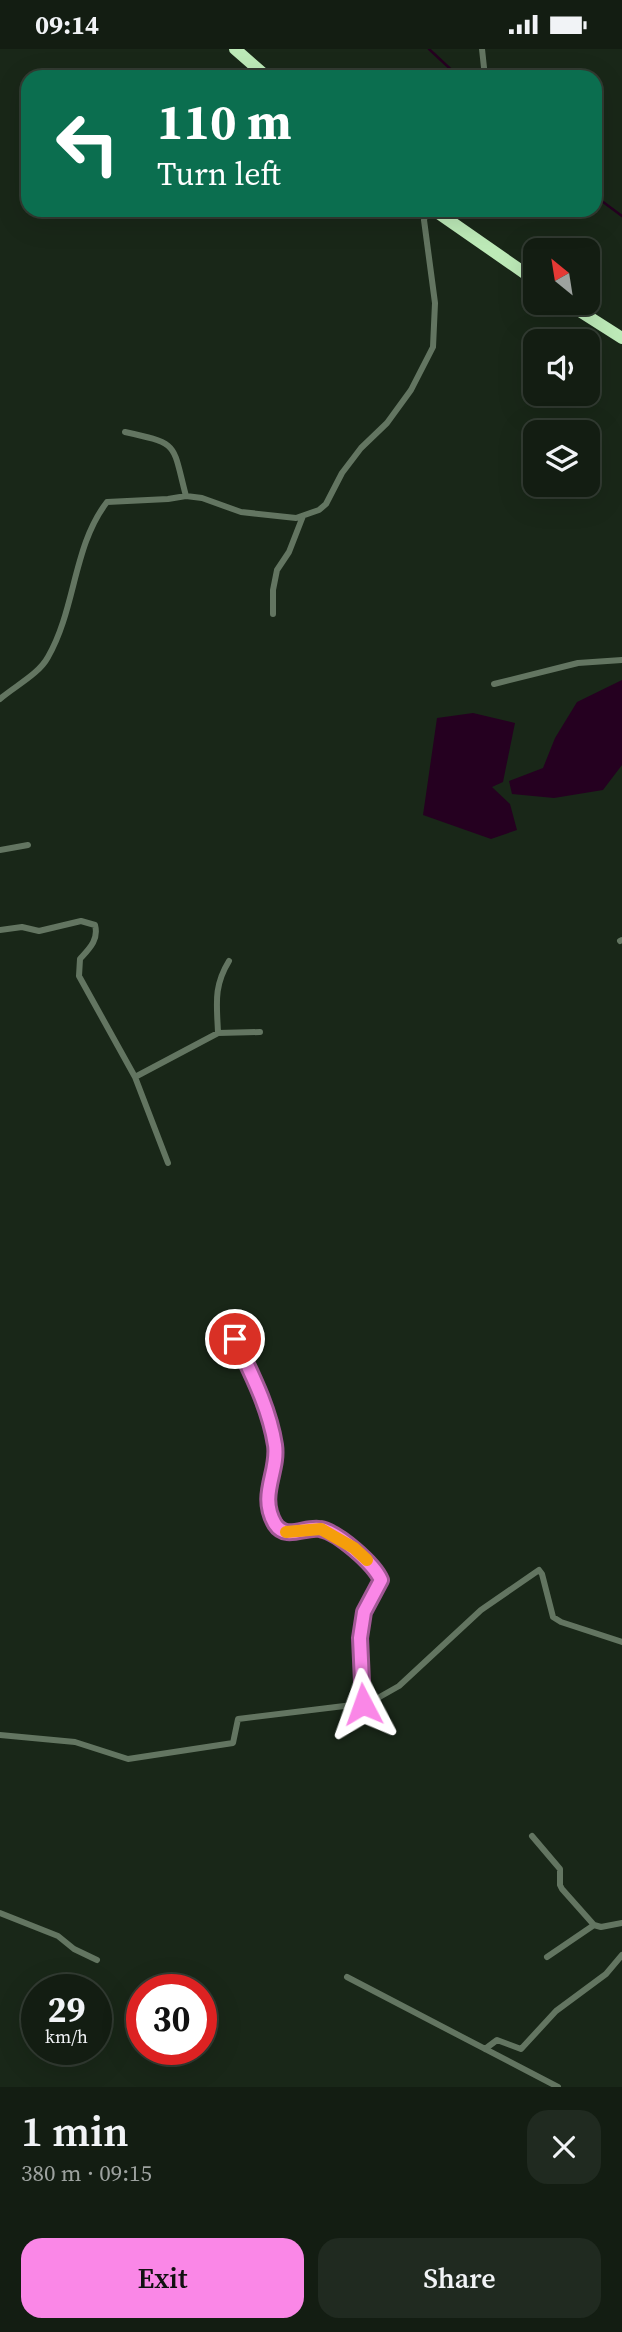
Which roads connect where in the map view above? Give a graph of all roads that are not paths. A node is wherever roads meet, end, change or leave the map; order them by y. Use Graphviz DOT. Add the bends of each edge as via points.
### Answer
graph roads {
  1 [pos="235,49"];
  2 [pos="482,49"];
  3 [pos="259,70"];
  4 [pos="484,70"];
  5 [pos="425,217"];
  6 [pos="444,217"];
  7 [pos="523,272"];
  8 [pos="587,315"];
  9 [pos="622,338"];
  10 [pos="125,432"];
  11 [pos="186,496"];
  12 [pos="303,516"];
  13 [pos="273,614"];
  14 [pos="622,660"];
  15 [pos="494,684"];
  16 [pos="0,699"];
  17 [pos="28,845"];
  18 [pos="0,850"];
  19 [pos="0,930"];
  20 [pos="229,961"];
  21 [pos="260,1032"];
  22 [pos="218,1033"];
  23 [pos="135,1076"];
  24 [pos="168,1163"];
  25 [pos="235,1339"];
  26 [pos="622,1643"];
  27 [pos="363,1704"];
  28 [pos="0,1735"];
  29 [pos="531,1836"];
  30 [pos="0,1913"];
  31 [pos="622,1923"];
  32 [pos="594,1925"];
  33 [pos="622,1955"];
  34 [pos="547,1957"];
  35 [pos="97,1960"];
  36 [pos="347,1977"];
  37 [pos="485,2049"];
  38 [pos="558,2087"];
  1 -- 3 [label="highway"];
  2 -- 4 [label="street"];
  5 -- 12 [label="street" via="435,303 433,347 411,390 342,473 326,504"];
  6 -- 7 [label="highway"];
  8 -- 9 [label="highway"];
  10 -- 11 [label="street" via="173,448"];
  11 -- 12 [label="street" via="241,512"];
  11 -- 16 [label="street" via="107,502 85,542 48,658"];
  12 -- 13 [label="street" via="277,571"];
  14 -- 15 [label="street" via="578,663"];
  17 -- 18 [label="street"];
  19 -- 23 [label="street" via="22,927 39,931 81,921 95,925 93,943 80,959 79,976"];
  20 -- 22 [label="street" via="216,989"];
  21 -- 22 [label="street"];
  22 -- 23 [label="street"];
  23 -- 24 [label="street"];
  25 -- 27 [label="street" via="272,1424 276,1450 268,1510 275,1524 292,1533 321,1529 354,1548 376,1568 381,1580 364,1612 360,1638"];
  26 -- 27 [label="street" via="553,1617 539,1570 481,1610 399,1686"];
  27 -- 28 [label="street" via="238,1719 233,1743 128,1759 75,1742"];
  29 -- 32 [label="street" via="560,1868 562,1889"];
  30 -- 35 [label="street" via="58,1935"];
  31 -- 32 [label="street"];
  32 -- 34 [label="street"];
  33 -- 37 [label="street" via="606,1974 556,2011 521,2049 497,2040"];
  36 -- 37 [label="street"];
  37 -- 38 [label="street"];
}
